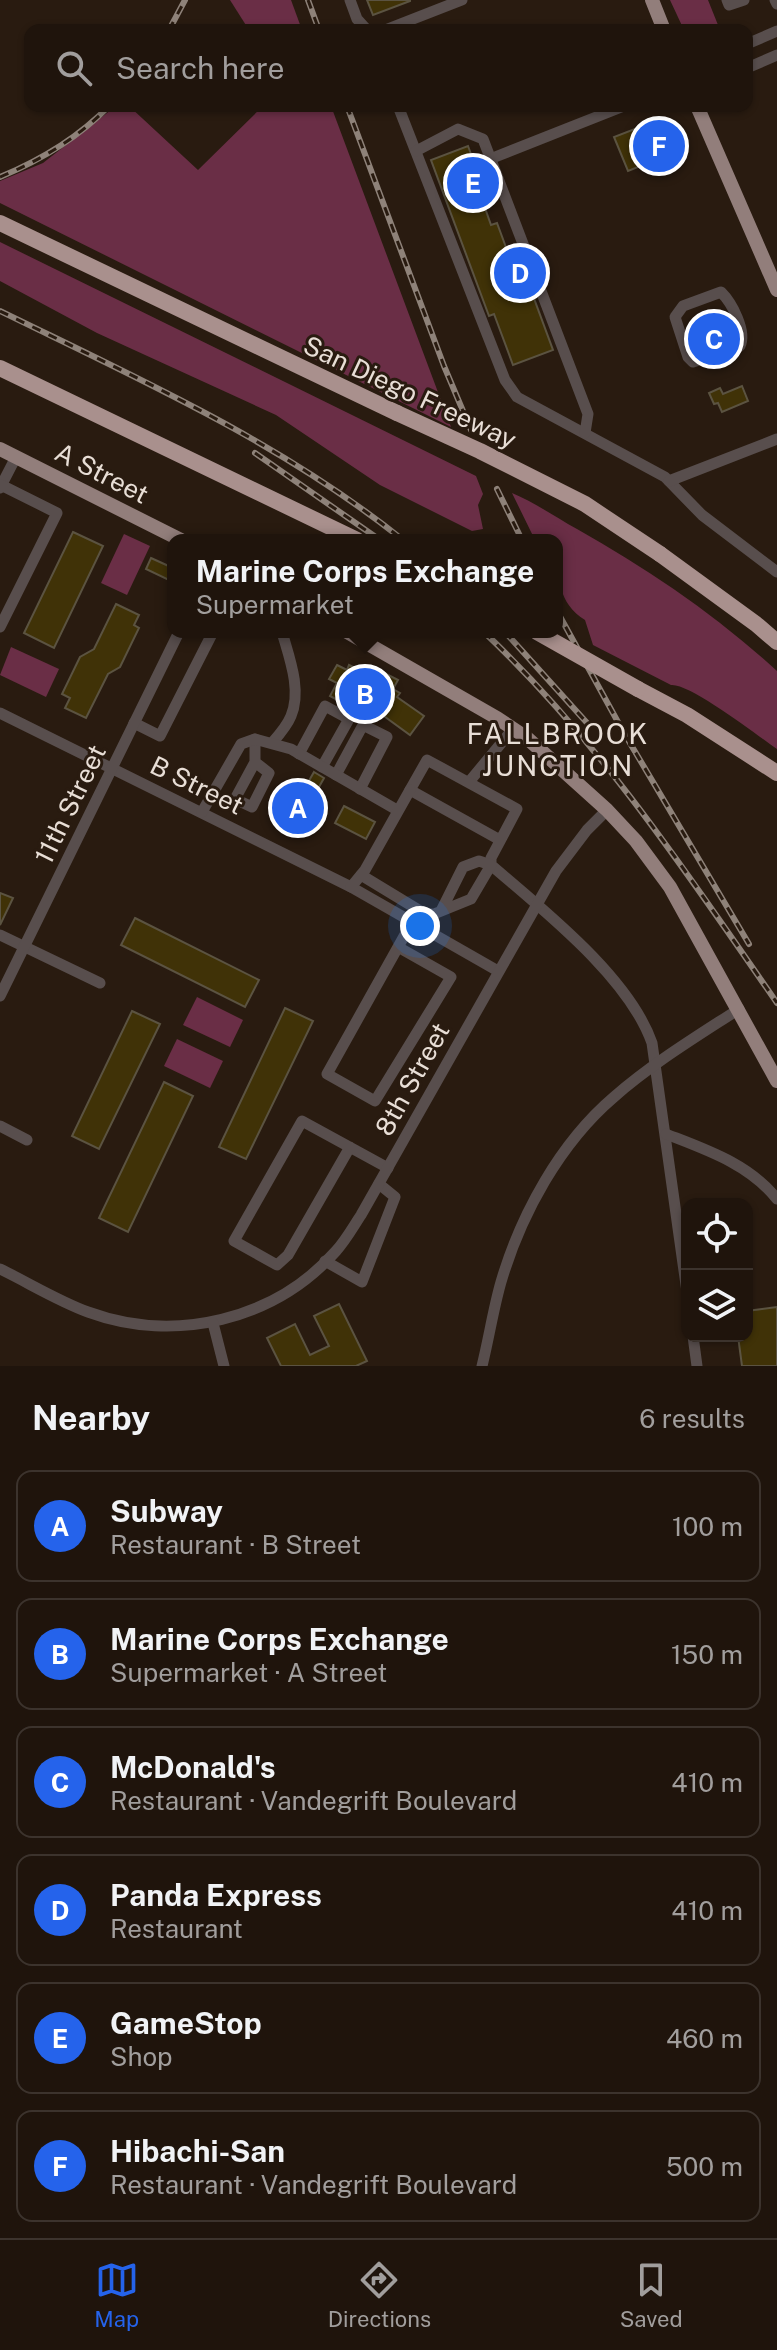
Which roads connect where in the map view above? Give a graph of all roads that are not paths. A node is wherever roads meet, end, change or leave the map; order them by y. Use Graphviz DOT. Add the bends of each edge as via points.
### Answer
graph roads {
  1 [pos="350,0"];
  2 [pos="462,0"];
  3 [pos="652,0"];
  4 [pos="727,0"];
  5 [pos="744,0"];
  6 [pos="362,24"];
  7 [pos="400,24"];
  8 [pos="662,24"];
  9 [pos="777,31"];
  10 [pos="753,41"];
  11 [pos="777,55"];
  12 [pos="753,65"];
  13 [pos="400,112"];
  14 [pos="609,112"];
  15 [pos="700,112"];
  16 [pos="416,151"];
  17 [pos="490,159"];
  18 [pos="0,223"];
  19 [pos="777,290"];
  20 [pos="679,310"];
  21 [pos="0,368"];
  22 [pos="585,433"];
  23 [pos="777,439"];
  24 [pos="0,449"];
  25 [pos="16,457"];
  26 [pos="669,481"];
  27 [pos="1,486"];
  28 [pos="169,534"];
  29 [pos="344,534"];
  30 [pos="777,572"];
  31 [pos="0,627"];
  32 [pos="176,638"];
  33 [pos="210,638"];
  34 [pos="284,638"];
  35 [pos="357,638"];
  36 [pos="548,638"];
  37 [pos="777,642"];
  38 [pos="0,713"];
  39 [pos="349,719"];
  40 [pos="134,723"];
  41 [pos="363,725"];
  42 [pos="513,729"];
  43 [pos="255,739"];
  44 [pos="272,743"];
  45 [pos="299,754"];
  46 [pos="255,762"];
  47 [pos="322,767"];
  48 [pos="112,768"];
  49 [pos="777,773"];
  50 [pos="336,775"];
  51 [pos="469,782"];
  52 [pos="360,789"];
  53 [pos="410,790"];
  54 [pos="397,810"];
  55 [pos="607,810"];
  56 [pos="202,812"];
  57 [pos="500,840"];
  58 [pos="491,865"];
  59 [pos="361,875"];
  60 [pos="351,887"];
  61 [pos="536,904"];
  62 [pos="441,911"];
  63 [pos="412,922"];
  64 [pos="0,935"];
  65 [pos="25,946"];
  66 [pos="398,947"];
  67 [pos="498,971"];
  68 [pos="100,983"];
  69 [pos="0,996"];
  70 [pos="739,1009"];
  71 [pos="655,1063"];
  72 [pos="777,1081"];
  73 [pos="0,1126"];
  74 [pos="666,1134"];
  75 [pos="27,1140"];
  76 [pos="350,1147"];
  77 [pos="388,1168"];
  78 [pos="379,1184"];
  79 [pos="777,1199"];
  80 [pos="325,1261"];
  81 [pos="0,1269"];
  82 [pos="684,1270"];
  83 [pos="213,1323"];
  84 [pos="694,1342"];
  85 [pos="224,1366"];
  86 [pos="482,1366"];
  87 [pos="697,1366"];
  1 -- 6 [label="street"];
  2 -- 7 [label="street"];
  3 -- 8 [label="main road"];
  4 -- 5 [label="street" via="729,5"];
  9 -- 10 [label="street"];
  11 -- 12 [label="street"];
  13 -- 16 [label="street"];
  14 -- 17 [label="street"];
  15 -- 19 [label="main road"];
  16 -- 17 [label="street" via="458,129 483,139"];
  16 -- 22 [label="street" via="505,380 517,397"];
  17 -- 22 [label="street" via="588,414"];
  18 -- 37 [label="highway, San Diego Freeway, bridge" via="585,504"];
  20 -- 20 [label="street" via="675,323 693,362 743,341 721,292"];
  21 -- 29 [label="highway"];
  22 -- 26 [label="street"];
  23 -- 26 [label="street"];
  24 -- 25 [label="main road, A Street"];
  25 -- 27 [label="street"];
  25 -- 28 [label="main road, A Street"];
  26 -- 30 [label="street" via="702,515"];
  27 -- 31 [label="street" via="57,513"];
  32 -- 40 [label="street, 11th Street"];
  33 -- 40 [label="street" via="160,736"];
  34 -- 44 [label="street" via="295,704"];
  35 -- 42 [label="main road"];
  36 -- 49 [label="highway, bridge" via="687,715"];
  38 -- 48 [label="street, B Street"];
  39 -- 41 [label="street"];
  39 -- 45 [label="street" via="325,706"];
  39 -- 47 [label="street"];
  40 -- 48 [label="street, 11th Street"];
  41 -- 50 [label="street"];
  41 -- 52 [label="street" via="387,737"];
  42 -- 51 [label="street"];
  42 -- 55 [label="main road"];
  43 -- 44 [label="street"];
  43 -- 46 [label="street"];
  43 -- 56 [label="street" via="241,744"];
  44 -- 45 [label="street"];
  45 -- 47 [label="street"];
  47 -- 50 [label="street"];
  48 -- 56 [label="street, B Street"];
  48 -- 65 [label="street, 11th Street"];
  50 -- 52 [label="street"];
  51 -- 53 [label="street" via="427,760"];
  51 -- 57 [label="street" via="517,809"];
  52 -- 54 [label="street"];
  53 -- 54 [label="street"];
  53 -- 57 [label="street"];
  54 -- 59 [label="street"];
  55 -- 61 [label="street, 8th Street"];
  55 -- 70 [label="main road" via="670,887"];
  56 -- 60 [label="street, B Street"];
  57 -- 58 [label="street"];
  58 -- 61 [label="street"];
  58 -- 62 [label="street" via="471,899"];
  58 -- 62 [label="street" via="479,861 463,867"];
  59 -- 60 [label="street"];
  59 -- 62 [label="street" via="426,914"];
  60 -- 63 [label="street, B Street"];
  61 -- 67 [label="street, 8th Street"];
  61 -- 71 [label="street" via="622,990 647,1028"];
  63 -- 66 [label="street"];
  63 -- 67 [label="street, B Street"];
  64 -- 65 [label="street"];
  65 -- 68 [label="street"];
  65 -- 69 [label="street, 11th Street"];
  66 -- 66 [label="street" via="451,977 375,1101 327,1074"];
  67 -- 77 [label="street, 8th Street"];
  70 -- 71 [label="street"];
  70 -- 72 [label="main road"];
  71 -- 74 [label="street"];
  71 -- 86 [label="street" via="611,1099 553,1169 519,1232"];
  73 -- 75 [label="street"];
  74 -- 79 [label="street" via="743,1169"];
  74 -- 82 [label="street"];
  76 -- 76 [label="street" via="302,1121 234,1241 277,1265 288,1255"];
  76 -- 77 [label="street"];
  77 -- 78 [label="street, 8th Street"];
  78 -- 80 [label="street, 8th Street"];
  78 -- 80 [label="street" via="395,1197 362,1282"];
  80 -- 83 [label="street, 8th Street" via="264,1305"];
  81 -- 83 [label="street, 8th Street" via="88,1312 135,1324"];
  83 -- 85 [label="street"];
  84 -- 87 [label="street"];
}
